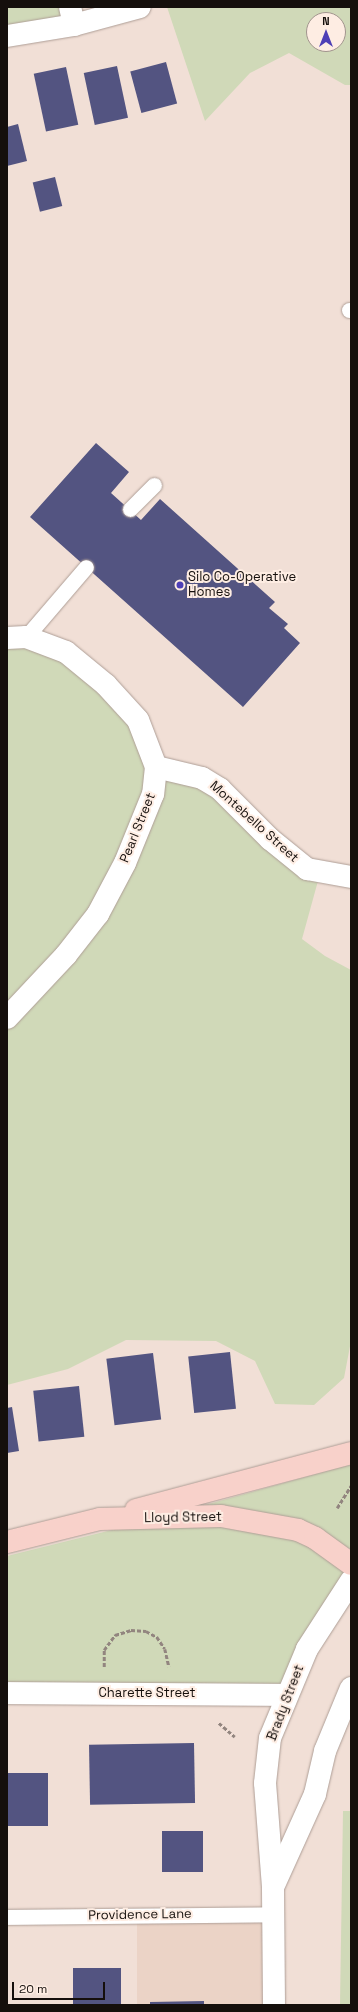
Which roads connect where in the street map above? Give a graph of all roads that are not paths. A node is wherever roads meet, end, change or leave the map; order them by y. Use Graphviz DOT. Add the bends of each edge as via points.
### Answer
graph roads {
  1 [pos="140,7"];
  2 [pos="72,16"];
  3 [pos="7,36"];
  4 [pos="154,485"];
  5 [pos="130,509"];
  6 [pos="86,567"];
  7 [pos="16,637"];
  8 [pos="156,767"];
  9 [pos="351,877"];
  10 [pos="7,1018"];
  11 [pos="351,1453"];
  12 [pos="100,1520"];
  13 [pos="7,1542"];
  14 [pos="351,1564"];
  15 [pos="351,1581"];
  16 [pos="351,1688"];
  17 [pos="7,1693"];
  18 [pos="286,1696"];
  19 [pos="273,1888"];
  20 [pos="273,1914"];
  21 [pos="7,1917"];
  22 [pos="274,2005"];
  1 -- 2 [label="street"];
  2 -- 3 [label="street"];
  4 -- 5 [label="lane"];
  6 -- 7 [label="lane"];
  7 -- 8 [label="street, Pearl Street" via="66,652 106,685 138,720"];
  8 -- 9 [label="street, Montebello Street" via="202,778 220,789 270,839 307,869"];
  8 -- 10 [label="street, Pearl Street" via="153,794 125,863 98,914 66,955"];
  11 -- 12 [label="main road"];
  12 -- 13 [label="main road, Lloyd Street"];
  12 -- 14 [label="main road, Lloyd Street" via="221,1516 298,1530 315,1538"];
  15 -- 18 [label="street, Brady Street" via="307,1649"];
  16 -- 19 [label="street, Brady Street" via="326,1751 315,1794"];
  17 -- 18 [label="street, Charette Street"];
  18 -- 19 [label="street, Brady Street" via="270,1738 265,1783"];
  19 -- 20 [label="street, Brady Street"];
  20 -- 21 [label="lane, Providence Lane"];
  20 -- 22 [label="street, Brady Street"];
}
